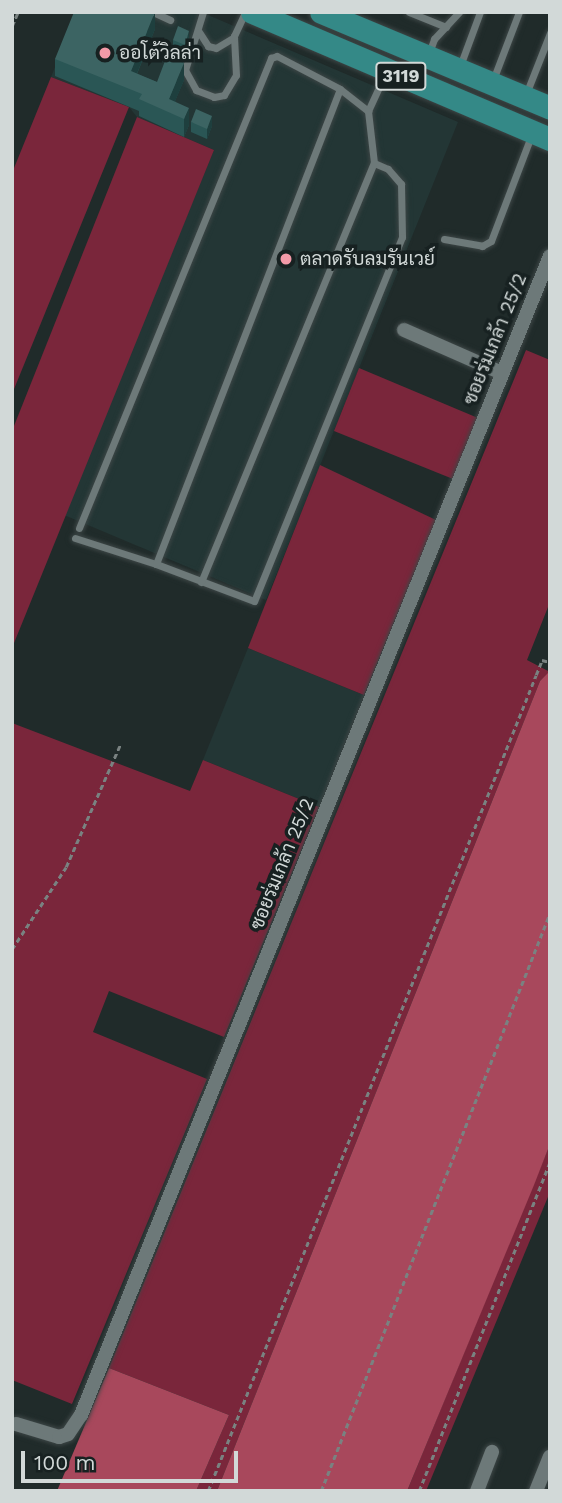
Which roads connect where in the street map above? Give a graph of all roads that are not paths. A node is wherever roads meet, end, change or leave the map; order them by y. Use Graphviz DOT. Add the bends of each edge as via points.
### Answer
graph roads {
  1 [pos="153,12"];
  2 [pos="203,12"];
  3 [pos="245,12"];
  4 [pos="252,12"];
  5 [pos="321,12"];
  6 [pos="409,12"];
  7 [pos="459,12"];
  8 [pos="480,12"];
  9 [pos="519,12"];
  10 [pos="352,18"];
  11 [pos="170,20"];
  12 [pos="446,27"];
  13 [pos="198,32"];
  14 [pos="550,33"];
  15 [pos="234,36"];
  16 [pos="428,57"];
  17 [pos="387,70"];
  18 [pos="458,70"];
  19 [pos="492,84"];
  20 [pos="341,89"];
  21 [pos="525,98"];
  22 [pos="550,108"];
  23 [pos="368,111"];
  24 [pos="541,136"];
  25 [pos="374,163"];
  26 [pos="444,239"];
  27 [pos="550,256"];
  28 [pos="404,330"];
  29 [pos="502,373"];
  30 [pos="79,528"];
  31 [pos="75,538"];
  32 [pos="156,564"];
  33 [pos="201,582"];
  34 [pos="16,1424"];
  35 [pos="492,1452"];
  36 [pos="550,1457"];
  37 [pos="477,1491"];
  38 [pos="536,1491"];
  1 -- 11 [label="lane"];
  2 -- 13 [label="lane"];
  3 -- 15 [label="lane"];
  4 -- 17 [label="main road, 3119"];
  5 -- 10 [label="main road, 3119"];
  6 -- 12 [label="lane"];
  7 -- 12 [label="lane"];
  8 -- 18 [label="lane"];
  9 -- 19 [label="lane"];
  10 -- 16 [label="main road, 3119"];
  12 -- 16 [label="lane" via="434,39"];
  13 -- 15 [label="lane" via="208,46 216,48"];
  13 -- 15 [label="lane" via="185,70 197,90 214,97 223,95 236,75"];
  14 -- 21 [label="lane"];
  16 -- 18 [label="main road, 3119"];
  17 -- 23 [label="lane"];
  17 -- 24 [label="main road, 3119"];
  18 -- 19 [label="main road, 3119"];
  19 -- 21 [label="main road, 3119"];
  20 -- 23 [label="lane"];
  20 -- 30 [label="lane" via="277,56 271,58"];
  20 -- 32 [label="lane"];
  21 -- 22 [label="main road, 3119"];
  23 -- 25 [label="lane"];
  24 -- 26 [label="lane" via="491,241 482,246"];
  25 -- 33 [label="lane"];
  25 -- 33 [label="lane" via="388,169 401,184 402,237 254,601"];
  27 -- 29 [label="street, ซอยร่มเกล้า 25/2"];
  28 -- 29 [label="street"];
  29 -- 34 [label="street, ซอยร่มเกล้า 25/2" via="81,1415 68,1434 59,1437"];
  31 -- 32 [label="lane"];
  32 -- 33 [label="lane"];
  35 -- 37 [label="street"];
  36 -- 38 [label="street"];
}
